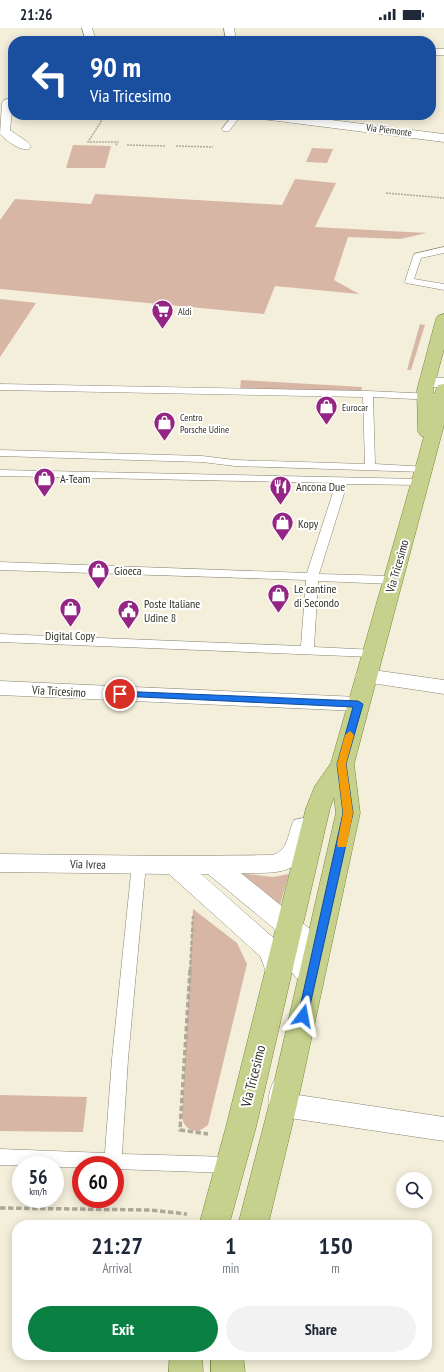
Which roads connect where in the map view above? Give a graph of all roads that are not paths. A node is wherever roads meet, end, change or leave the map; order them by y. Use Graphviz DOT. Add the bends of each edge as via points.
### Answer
graph roads {
  1 [pos="7,103"];
  2 [pos="233,120"];
  3 [pos="302,120"];
  4 [pos="226,129"];
  5 [pos="444,138"];
  6 [pos="24,146"];
  7 [pos="444,250"];
  8 [pos="444,287"];
  9 [pos="444,319"];
  10 [pos="0,387"];
  11 [pos="436,390"];
  12 [pos="368,394"];
  13 [pos="0,453"];
  14 [pos="370,466"];
  15 [pos="424,469"];
  16 [pos="0,472"];
  17 [pos="344,480"];
  18 [pos="0,566"];
  19 [pos="312,577"];
  20 [pos="393,580"];
  21 [pos="0,638"];
  22 [pos="307,651"];
  23 [pos="372,653"];
  24 [pos="366,676"];
  25 [pos="444,687"];
  26 [pos="0,688"];
  27 [pos="358,704"];
  28 [pos="342,764"];
  29 [pos="327,786"];
  30 [pos="0,863"];
  31 [pos="139,864"];
  32 [pos="175,865"];
  33 [pos="214,865"];
  34 [pos="290,927"];
  35 [pos="279,973"];
  36 [pos="283,1105"];
  37 [pos="444,1129"];
  38 [pos="112,1156"];
  39 [pos="0,1157"];
  40 [pos="72,1160"];
  41 [pos="124,1161"];
  42 [pos="230,1165"];
  43 [pos="215,1220"];
  44 [pos="254,1220"];
  45 [pos="186,1360"];
  46 [pos="227,1360"];
  47 [pos="186,1372"];
  48 [pos="228,1372"];
  1 -- 6 [label="street" via="4,131"];
  2 -- 4 [label="lane"];
  3 -- 5 [label="street, Via Piemonte"];
  7 -- 8 [label="lane" via="417,256 410,281"];
  9 -- 11 [label="main road, Via Tricesimo"];
  10 -- 12 [label="lane"];
  11 -- 12 [label="lane"];
  11 -- 15 [label="main road, Via Tricesimo"];
  12 -- 14 [label="lane"];
  13 -- 14 [label="lane"];
  14 -- 15 [label="lane"];
  15 -- 17 [label="lane"];
  15 -- 20 [label="main road, Via Tricesimo"];
  16 -- 17 [label="lane"];
  17 -- 19 [label="lane"];
  18 -- 19 [label="lane"];
  19 -- 20 [label="lane"];
  19 -- 22 [label="lane"];
  20 -- 23 [label="main road, Via Tricesimo"];
  21 -- 22 [label="lane"];
  22 -- 23 [label="lane"];
  23 -- 24 [label="main road, Via Tricesimo"];
  24 -- 25 [label="street"];
  24 -- 27 [label="main road, Via Tricesimo"];
  26 -- 27 [label="street, Via Tricesimo"];
  27 -- 28 [label="main road, Via Tricesimo"];
  28 -- 29 [label="main road, Via Tricesimo"];
  28 -- 36 [label="main road, Via Tricesimo" via="348,813"];
  29 -- 33 [label="street, Via Ivrea" via="307,810 296,853 291,857 272,864"];
  29 -- 34 [label="main road, Via Tricesimo" via="318,808"];
  30 -- 31 [label="street, Via Ivrea"];
  31 -- 32 [label="street, Via Ivrea"];
  31 -- 38 [label="lane"];
  32 -- 33 [label="street, Via Ivrea"];
  32 -- 35 [label="street" via="269,948 277,962"];
  33 -- 34 [label="street"];
  34 -- 35 [label="main road, Via Tricesimo"];
  34 -- 36 [label="street, Via Tricesimo" via="306,942 309,953 285,1057"];
  35 -- 42 [label="main road, Via Tricesimo"];
  36 -- 37 [label="street"];
  36 -- 44 [label="main road, Via Tricesimo"];
  39 -- 40 [label="lane"];
  41 -- 42 [label="lane"];
  42 -- 43 [label="main road, Via Tricesimo"];
  45 -- 47 [label="main road"];
  46 -- 48 [label="main road"];
}
